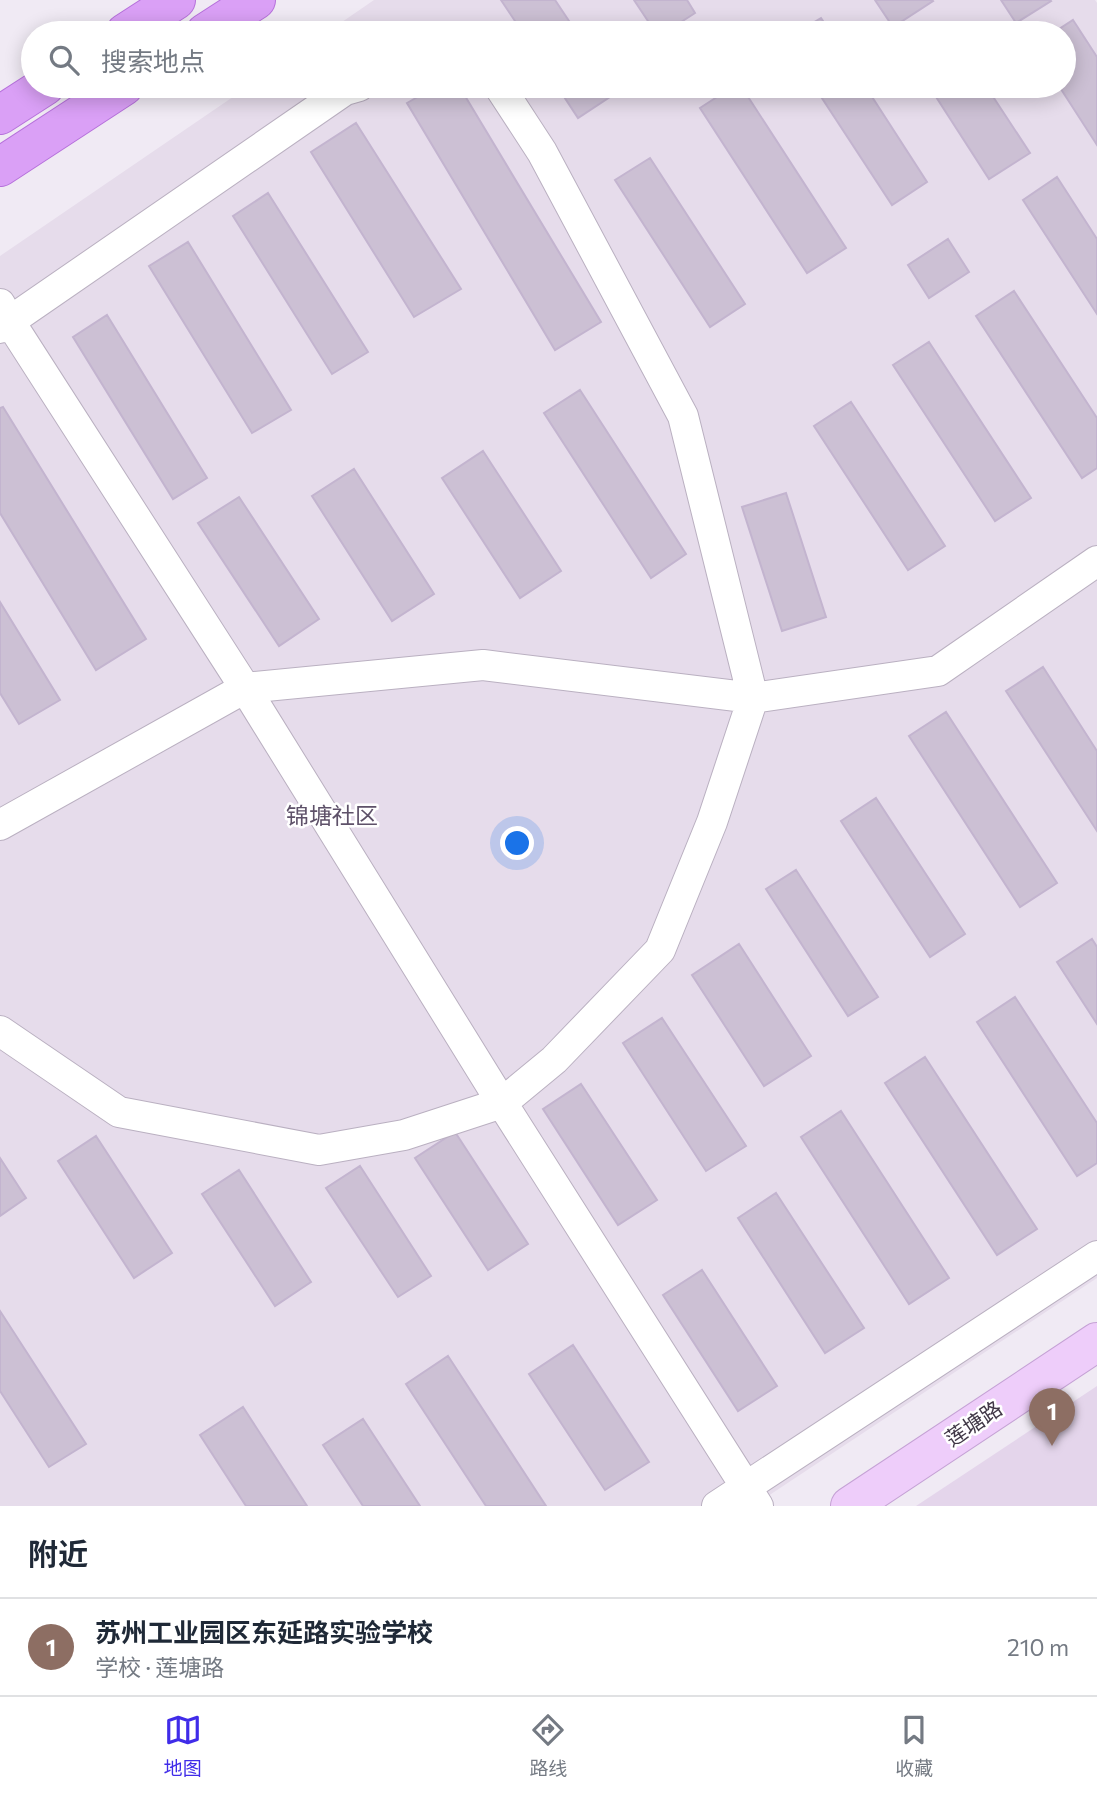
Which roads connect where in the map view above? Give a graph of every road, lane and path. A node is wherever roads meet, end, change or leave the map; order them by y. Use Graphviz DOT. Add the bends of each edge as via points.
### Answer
graph roads {
  1 [pos="176,0"];
  2 [pos="256,0"];
  3 [pos="144,21"];
  4 [pos="224,21"];
  5 [pos="26,98"];
  6 [pos="106,98"];
  7 [pos="333,98"];
  8 [pos="507,98"];
  9 [pos="0,115"];
  10 [pos="0,167"];
  11 [pos="3,318"];
  12 [pos="1097,561"];
  13 [pos="245,688"];
  14 [pos="753,698"];
  15 [pos="0,825"];
  16 [pos="0,1031"];
  17 [pos="502,1103"];
  18 [pos="1097,1256"];
  19 [pos="1097,1342"];
  20 [pos="752,1497"];
  21 [pos="718,1506"];
  22 [pos="850,1506"];
  1 -- 3 [label="main road"];
  2 -- 4 [label="main road"];
  5 -- 9 [label="main road"];
  6 -- 10 [label="main road"];
  7 -- 11 [label="street"];
  8 -- 14 [label="street" via="542,152 683,416"];
  11 -- 13 [label="street"];
  12 -- 14 [label="street" via="938,671"];
  13 -- 14 [label="street" via="483,665"];
  13 -- 15 [label="street"];
  13 -- 17 [label="street"];
  14 -- 17 [label="street" via="712,822 660,950 554,1060"];
  16 -- 17 [label="street" via="119,1112 319,1150 404,1135"];
  17 -- 20 [label="street"];
  18 -- 20 [label="street"];
  19 -- 22 [label="street, 莲塘路"];
  20 -- 21 [label="street"];
}
